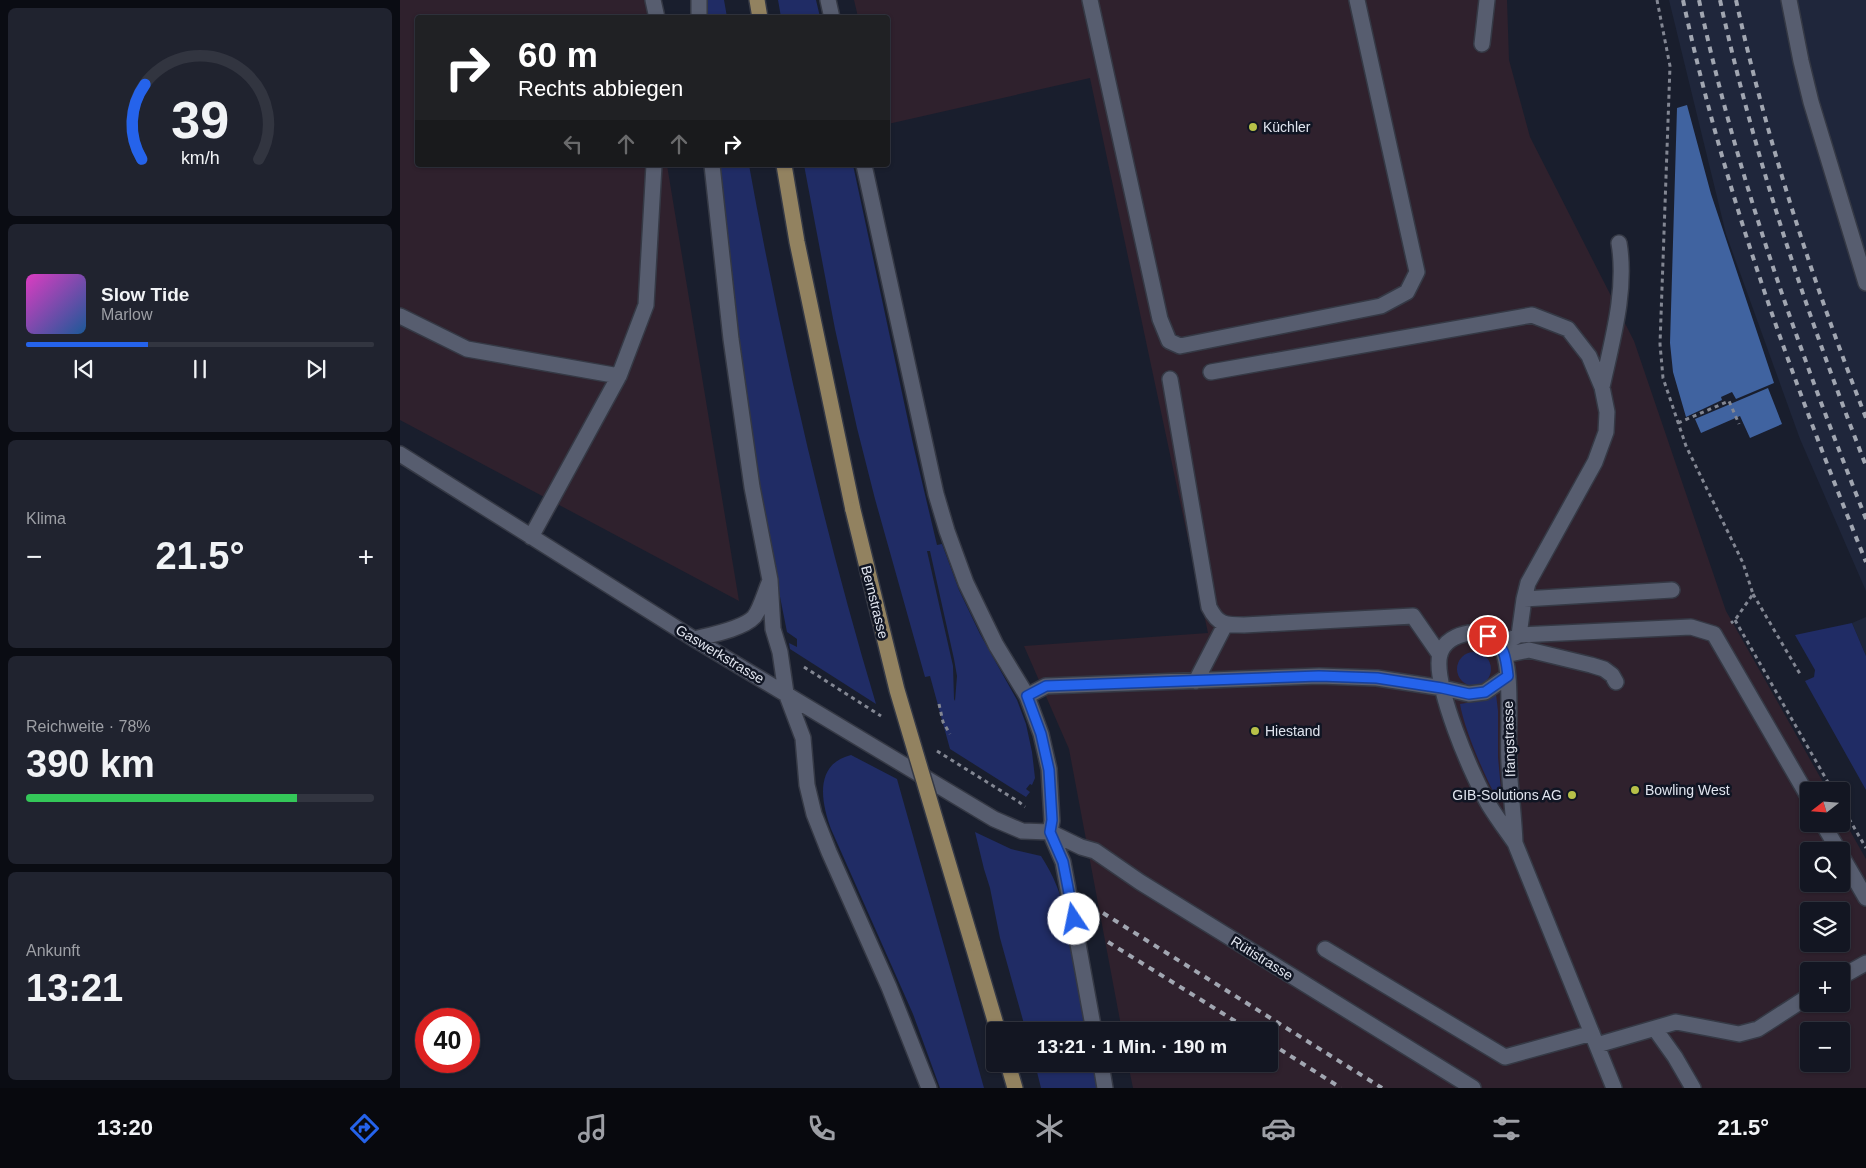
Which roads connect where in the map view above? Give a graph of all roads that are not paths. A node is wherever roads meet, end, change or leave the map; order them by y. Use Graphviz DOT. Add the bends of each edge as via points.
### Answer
graph roads {
  1 [pos="653,0"];
  2 [pos="698,0"];
  3 [pos="757,0"];
  4 [pos="828,0"];
  5 [pos="1090,0"];
  6 [pos="1358,0"];
  7 [pos="1487,0"];
  8 [pos="1789,0"];
  9 [pos="657,15"];
  10 [pos="699,15"];
  11 [pos="760,15"];
  12 [pos="831,15"];
  13 [pos="1482,44"];
  14 [pos="654,167"];
  15 [pos="712,167"];
  16 [pos="784,167"];
  17 [pos="864,167"];
  18 [pos="1619,243"];
  19 [pos="1866,283"];
  20 [pos="400,316"];
  21 [pos="1211,372"];
  22 [pos="620,376"];
  23 [pos="1170,379"];
  24 [pos="1602,387"];
  25 [pos="400,454"];
  26 [pos="531,537"];
  27 [pos="770,580"];
  28 [pos="1672,590"];
  29 [pos="1524,599"];
  30 [pos="1225,625"];
  31 [pos="1518,635"];
  32 [pos="694,639"];
  33 [pos="1503,651"];
  34 [pos="1440,655"];
  35 [pos="1508,676"];
  36 [pos="1196,681"];
  37 [pos="1616,682"];
  38 [pos="1442,688"];
  39 [pos="786,693"];
  40 [pos="1027,696"];
  41 [pos="1800,782"];
  42 [pos="1050,832"];
  43 [pos="1515,843"];
  44 [pos="1850,870"];
  45 [pos="1866,898"];
  46 [pos="1325,949"];
  47 [pos="1866,963"];
  48 [pos="1850,972"];
  49 [pos="1800,1002"];
  50 [pos="995,1022"];
  51 [pos="1092,1022"];
  52 [pos="1655,1029"];
  53 [pos="1594,1039"];
  54 [pos="1010,1072"];
  55 [pos="1102,1072"];
  56 [pos="929,1088"];
  57 [pos="1015,1088"];
  58 [pos="1105,1088"];
  59 [pos="1473,1088"];
  60 [pos="1614,1088"];
  61 [pos="1693,1088"];
  1 -- 9 [label="street"];
  2 -- 10 [label="street"];
  3 -- 11 [label="main road"];
  4 -- 12 [label="street"];
  5 -- 6 [label="street" via="1160,319 1169,341 1180,346 1381,306 1407,292 1417,272"];
  7 -- 13 [label="street"];
  8 -- 19 [label="street" via="1811,102"];
  14 -- 22 [label="street" via="646,305"];
  15 -- 27 [label="street" via="752,488"];
  16 -- 50 [label="main road, Bernstrasse, bridge" via="853,510 897,690"];
  17 -- 40 [label="street" via="936,494 947,531 966,583 996,645"];
  18 -- 24 [label="street" via="1622,257 1619,304"];
  20 -- 22 [label="street" via="467,349"];
  21 -- 24 [label="street" via="1532,315 1568,329 1589,356"];
  22 -- 26 [label="street"];
  23 -- 30 [label="street" via="1209,607 1214,618"];
  24 -- 29 [label="street" via="1607,412 1606,432 1595,462 1528,583"];
  25 -- 26 [label="street, Gaswerkstrasse"];
  26 -- 32 [label="street, Gaswerkstrasse"];
  27 -- 32 [label="street" via="754,616 729,629"];
  27 -- 39 [label="street" via="773,629"];
  28 -- 29 [label="street"];
  29 -- 31 [label="street"];
  30 -- 34 [label="street" via="1413,616"];
  30 -- 36 [label="street"];
  31 -- 33 [label="street"];
  31 -- 41 [label="street" via="1691,627 1714,634"];
  32 -- 39 [label="street, Gaswerkstrasse"];
  33 -- 34 [label="street" via="1488,636 1469,633 1447,643"];
  33 -- 35 [label="street, Ifangstrasse"];
  33 -- 37 [label="street" via="1528,650 1591,665 1604,669"];
  34 -- 38 [label="street, Ifangstrasse"];
  35 -- 38 [label="street" via="1481,693 1469,694"];
  35 -- 43 [label="street, Ifangstrasse" via="1509,763"];
  36 -- 38 [label="street" via="1319,676 1377,678"];
  36 -- 40 [label="street" via="1046,686"];
  38 -- 43 [label="street, Ifangstrasse" via="1484,797"];
  39 -- 42 [label="street, Gaswerkstrasse" via="994,819 1022,831"];
  39 -- 56 [label="street" via="803,738 807,785 814,814"];
  40 -- 42 [label="street" via="1041,734 1049,770"];
  42 -- 51 [label="street" via="1063,862"];
  42 -- 59 [label="street, Rütistrasse" via="1095,851"];
  43 -- 53 [label="street, Ifangstrasse"];
  44 -- 45 [label="street"];
  46 -- 53 [label="street" via="1505,1057"];
  47 -- 48 [label="street"];
  49 -- 52 [label="street" via="1758,1029 1739,1034 1676,1022"];
  52 -- 53 [label="street"];
  52 -- 61 [label="street"];
  53 -- 60 [label="street"];
  54 -- 57 [label="main road"];
  55 -- 58 [label="street"];
}
